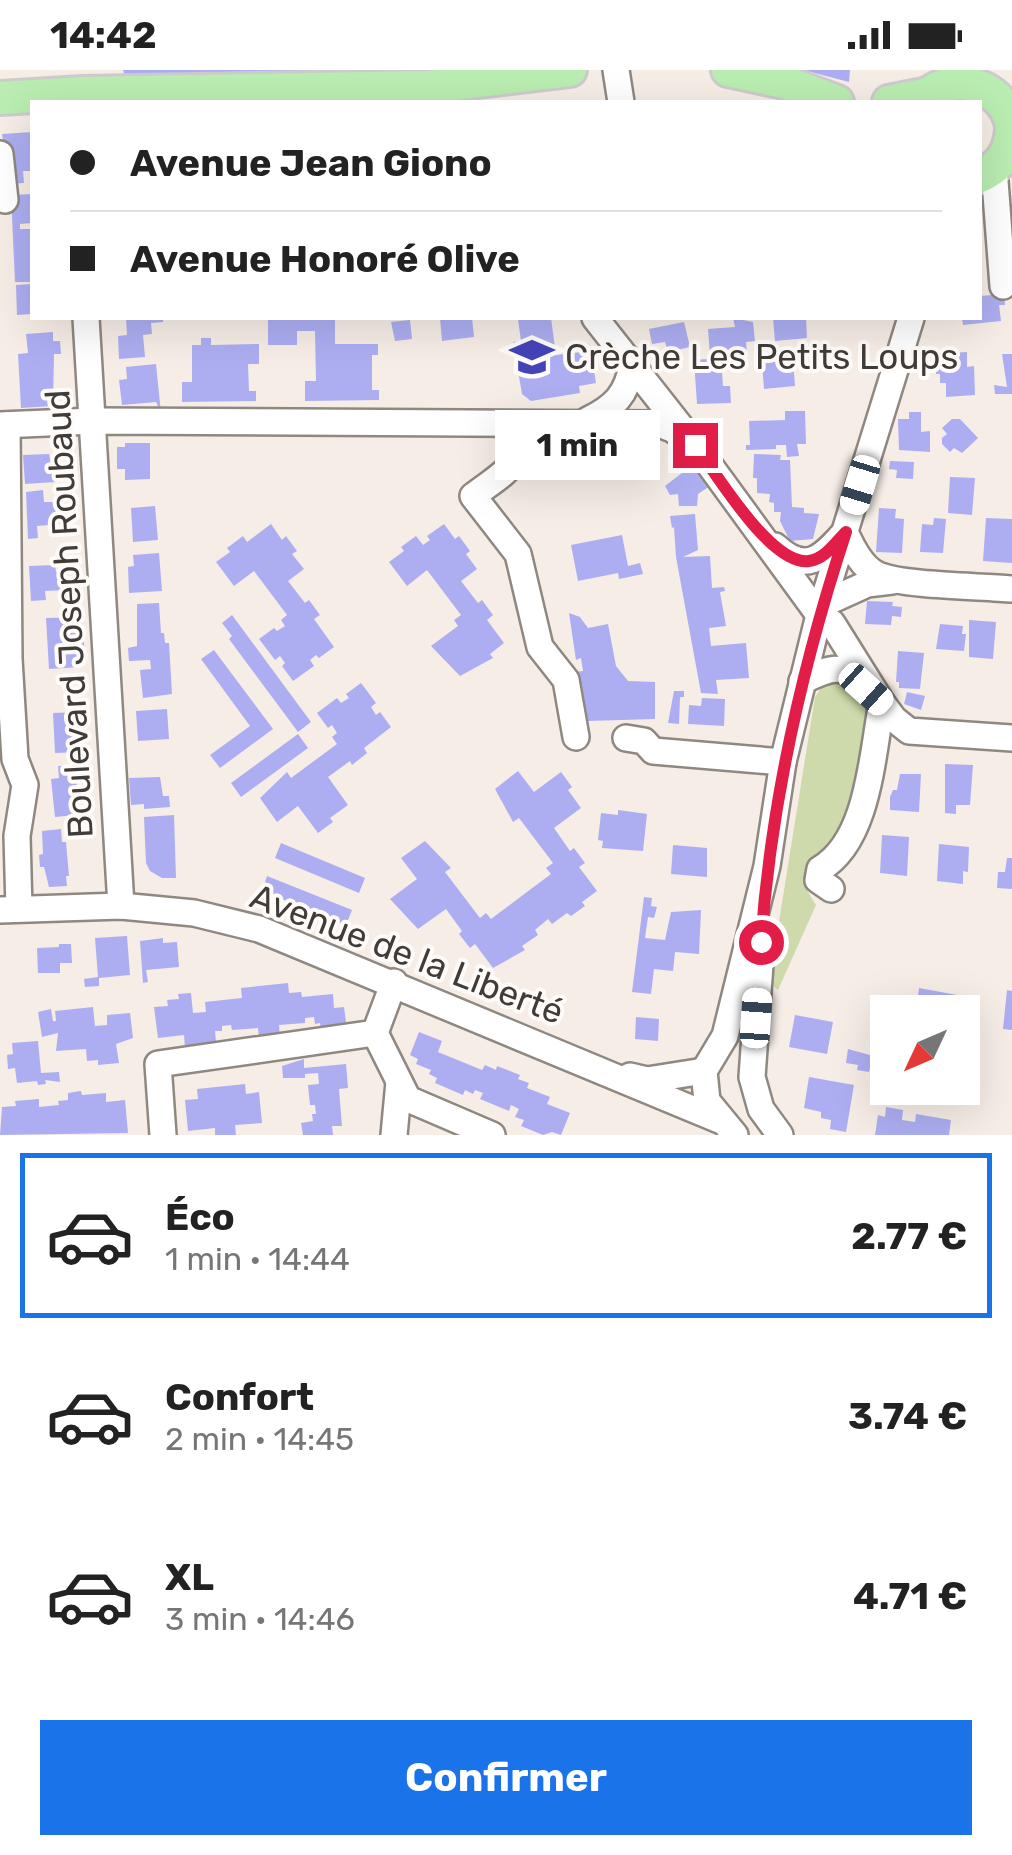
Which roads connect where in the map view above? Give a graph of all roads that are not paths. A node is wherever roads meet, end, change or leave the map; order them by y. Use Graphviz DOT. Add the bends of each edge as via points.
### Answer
graph roads {
  1 [pos="570,70"];
  2 [pos="616,70"];
  3 [pos="728,70"];
  4 [pos="380,79"];
  5 [pos="952,84"];
  6 [pos="83,89"];
  7 [pos="215,97"];
  8 [pos="0,98"];
  9 [pos="621,100"];
  10 [pos="831,100"];
  11 [pos="896,100"];
  12 [pos="1012,127"];
  13 [pos="0,154"];
  14 [pos="997,167"];
  15 [pos="6,200"];
  16 [pos="1003,286"];
  17 [pos="86,320"];
  18 [pos="597,320"];
  19 [pos="911,320"];
  20 [pos="632,364"];
  21 [pos="93,421"];
  22 [pos="583,422"];
  23 [pos="518,424"];
  24 [pos="4,425"];
  25 [pos="695,445"];
  26 [pos="846,532"];
  27 [pos="764,536"];
  28 [pos="902,580"];
  29 [pos="1012,588"];
  30 [pos="821,610"];
  31 [pos="802,681"];
  32 [pos="882,703"];
  33 [pos="576,737"];
  34 [pos="626,738"];
  35 [pos="1012,738"];
  36 [pos="783,762"];
  37 [pos="766,866"];
  38 [pos="831,889"];
  39 [pos="121,906"];
  40 [pos="9,909"];
  41 [pos="394,982"];
  42 [pos="374,1033"];
  43 [pos="708,1067"];
  44 [pos="606,1070"];
  45 [pos="752,1077"];
  46 [pos="399,1082"];
  47 [pos="728,1128"];
  48 [pos="163,1135"];
  49 [pos="394,1135"];
  50 [pos="492,1135"];
  51 [pos="780,1135"];
  1 -- 4 [label="main road" via="428,87"];
  2 -- 9 [label="street"];
  3 -- 10 [label="main road"];
  4 -- 7 [label="main road"];
  5 -- 11 [label="main road"];
  5 -- 12 [label="main road" via="998,94"];
  6 -- 7 [label="main road"];
  6 -- 8 [label="main road"];
  12 -- 14 [label="main road"];
  13 -- 15 [label="street"];
  14 -- 16 [label="street"];
  17 -- 21 [label="street, Boulevard Joseph Roubaud"];
  18 -- 20 [label="street"];
  19 -- 26 [label="street"];
  20 -- 22 [label="street" via="613,408"];
  20 -- 25 [label="street"];
  21 -- 23 [label="street"];
  21 -- 24 [label="street"];
  21 -- 39 [label="street, Boulevard Joseph Roubaud"];
  22 -- 23 [label="street"];
  22 -- 25 [label="street" via="659,424"];
  23 -- 33 [label="street" via="521,447 514,465 473,496 518,554 540,647 566,680"];
  24 -- 40 [label="street" via="9,659 15,760 25,784"];
  25 -- 27 [label="street"];
  26 -- 27 [label="street" via="813,561 784,555"];
  26 -- 28 [label="street" via="876,575"];
  26 -- 30 [label="street"];
  27 -- 30 [label="street"];
  28 -- 29 [label="street"];
  28 -- 30 [label="street" via="867,584"];
  30 -- 31 [label="street"];
  30 -- 32 [label="street"];
  31 -- 32 [label="street" via="841,668"];
  31 -- 36 [label="street"];
  32 -- 35 [label="street" via="910,732"];
  32 -- 38 [label="street" via="859,824 834,861 820,869 818,880"];
  34 -- 36 [label="street" via="644,741 653,752"];
  36 -- 37 [label="street"];
  37 -- 43 [label="street" via="725,1036"];
  37 -- 45 [label="street"];
  39 -- 40 [label="street, Avenue de la Liberté"];
  39 -- 41 [label="street, Avenue de la Liberté" via="259,928"];
  41 -- 42 [label="street"];
  41 -- 44 [label="street, Avenue de la Liberté"];
  42 -- 46 [label="street"];
  42 -- 48 [label="street" via="158,1064"];
  43 -- 44 [label="street, Avenue de la Liberté" via="647,1080"];
  43 -- 45 [label="street" via="737,1064"];
  43 -- 47 [label="street" via="708,1102"];
  44 -- 47 [label="street, Avenue de la Liberté"];
  45 -- 51 [label="street" via="761,1109"];
  46 -- 49 [label="street"];
  46 -- 50 [label="street" via="408,1100"];
}
